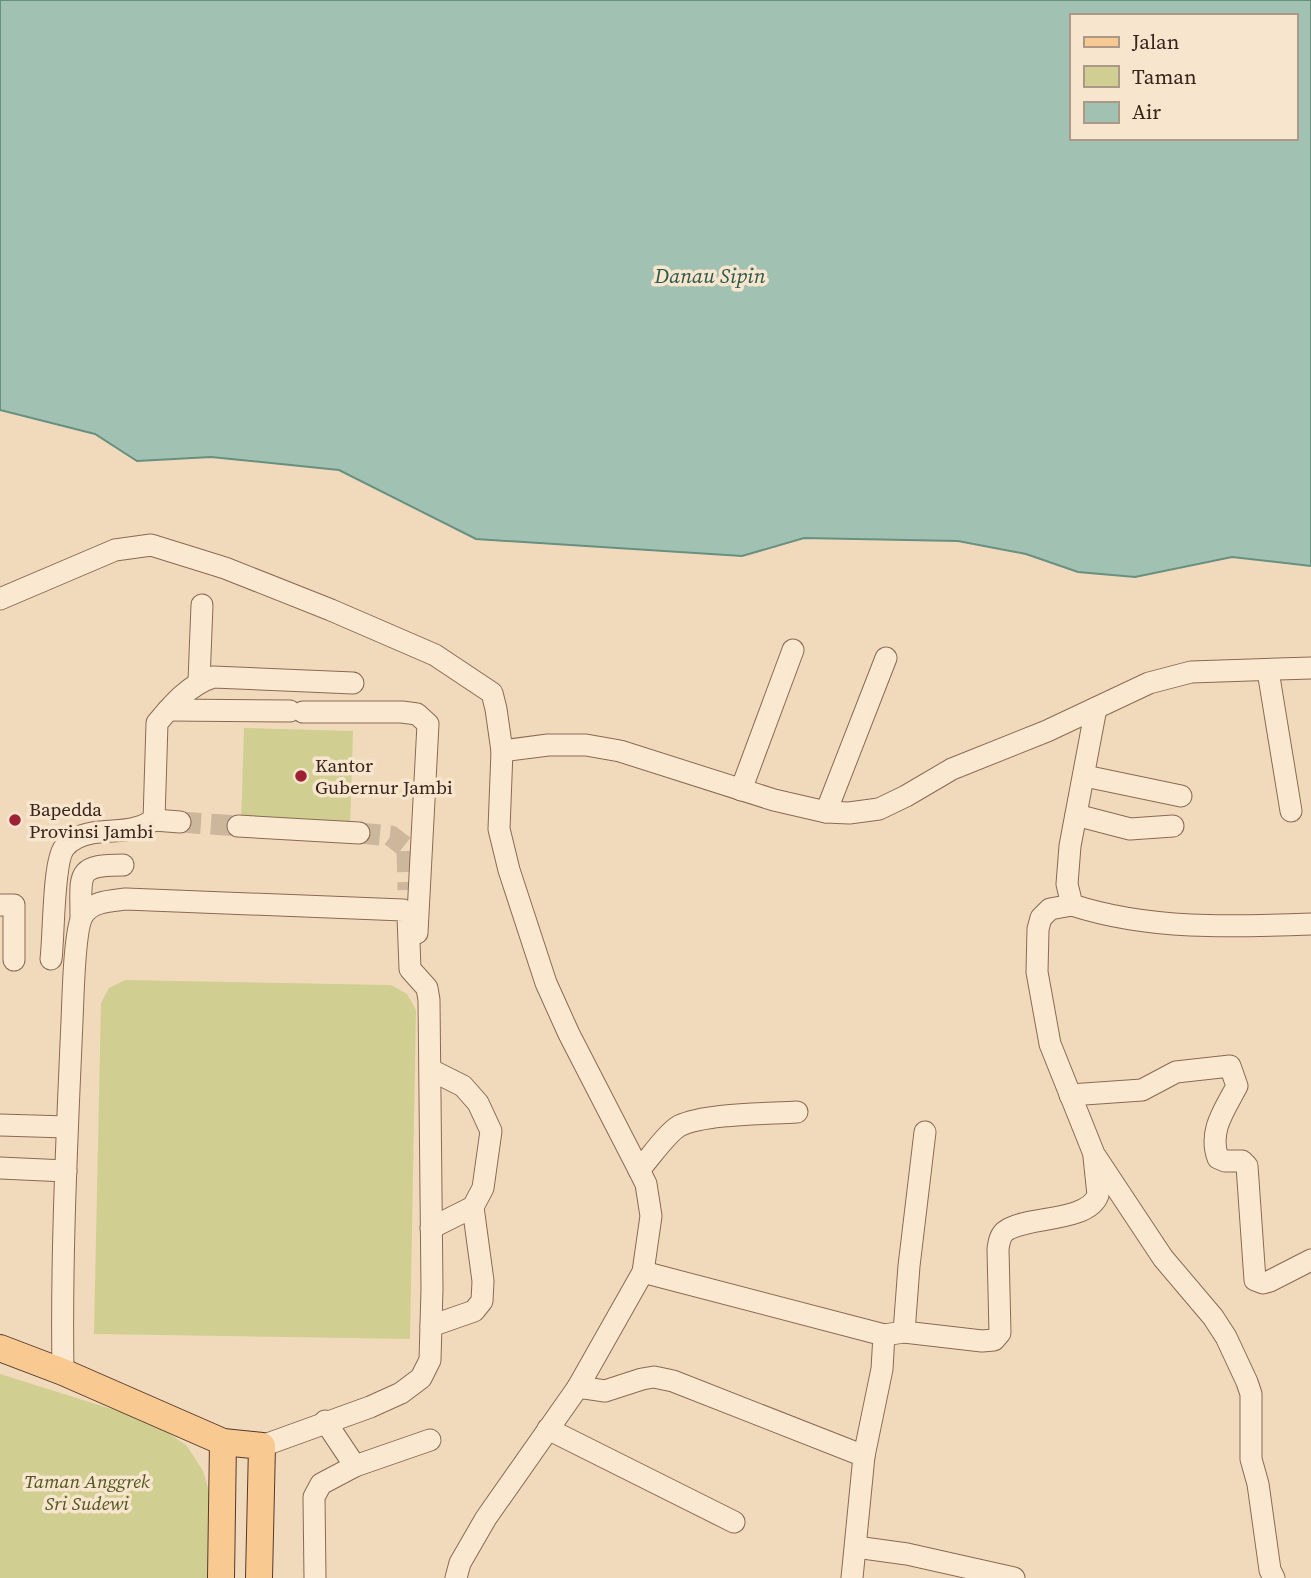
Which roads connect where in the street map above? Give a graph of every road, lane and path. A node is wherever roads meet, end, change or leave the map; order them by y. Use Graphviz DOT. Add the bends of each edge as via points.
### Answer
graph roads {
  1 [pos="0,599"];
  2 [pos="202,606"];
  3 [pos="793,650"];
  4 [pos="886,658"];
  5 [pos="1311,668"];
  6 [pos="1268,671"];
  7 [pos="200,681"];
  8 [pos="353,683"];
  9 [pos="1096,708"];
  10 [pos="168,710"];
  11 [pos="502,751"];
  12 [pos="1084,776"];
  13 [pos="741,790"];
  14 [pos="1181,796"];
  15 [pos="1291,811"];
  16 [pos="826,812"];
  17 [pos="1076,816"];
  18 [pos="154,820"];
  19 [pos="180,822"];
  20 [pos="238,826"];
  21 [pos="1173,826"];
  22 [pos="359,833"];
  23 [pos="123,865"];
  24 [pos="408,890"];
  25 [pos="0,905"];
  26 [pos="1072,905"];
  27 [pos="408,916"];
  28 [pos="81,917"];
  29 [pos="1311,924"];
  30 [pos="416,951"];
  31 [pos="51,959"];
  32 [pos="14,960"];
  33 [pos="431,1070"];
  34 [pos="1070,1095"];
  35 [pos="797,1112"];
  36 [pos="0,1125"];
  37 [pos="67,1127"];
  38 [pos="925,1132"];
  39 [pos="1094,1154"];
  40 [pos="0,1168"];
  41 [pos="639,1170"];
  42 [pos="66,1171"];
  43 [pos="473,1207"];
  44 [pos="431,1228"];
  45 [pos="1311,1260"];
  46 [pos="643,1272"];
  47 [pos="430,1326"];
  48 [pos="894,1334"];
  49 [pos="0,1348"];
  50 [pos="63,1372"];
  51 [pos="578,1387"];
  52 [pos="325,1421"];
  53 [pos="548,1429"];
  54 [pos="430,1440"];
  55 [pos="223,1442"];
  56 [pos="262,1446"];
  57 [pos="864,1456"];
  58 [pos="355,1466"];
  59 [pos="734,1522"];
  60 [pos="856,1547"];
  61 [pos="221,1578"];
  62 [pos="259,1578"];
  63 [pos="314,1578"];
  64 [pos="456,1578"];
  65 [pos="852,1578"];
  66 [pos="1014,1578"];
  67 [pos="1274,1578"];
  1 -- 11 [label="street" via="115,550 151,545 249,578 435,655 492,693"];
  2 -- 7 [label="street"];
  3 -- 13 [label="street"];
  4 -- 16 [label="street"];
  5 -- 6 [label="street"];
  6 -- 9 [label="street" via="1173,675"];
  6 -- 15 [label="street"];
  7 -- 8 [label="street" via="213,677"];
  7 -- 10 [label="street"];
  9 -- 12 [label="street"];
  9 -- 16 [label="street" via="952,769 878,809"];
  10 -- 18 [label="street" via="157,723"];
  10 -- 30 [label="street" via="402,712 417,714 428,724"];
  11 -- 13 [label="street" via="548,745 620,751"];
  11 -- 41 [label="street" via="499,829 509,870 546,983"];
  12 -- 14 [label="street"];
  12 -- 17 [label="street"];
  13 -- 16 [label="street"];
  17 -- 21 [label="street" via="1130,829"];
  17 -- 26 [label="street" via="1067,884"];
  18 -- 19 [label="street"];
  18 -- 31 [label="street" via="122,832 93,833 66,846 60,856"];
  20 -- 22 [label="street"];
  23 -- 28 [label="street" via="97,865 83,874"];
  24 -- 27 [label="street"];
  25 -- 32 [label="street" via="14,905"];
  26 -- 29 [label="street" via="1170,925"];
  26 -- 34 [label="street" via="1050,909 1041,918 1037,972 1050,1044"];
  27 -- 28 [label="street" via="394,909 126,899 103,902"];
  27 -- 33 [label="street" via="411,969 427,988 429,1000"];
  28 -- 37 [label="street"];
  33 -- 43 [label="street" via="463,1086 478,1103 491,1131 483,1188"];
  33 -- 44 [label="street"];
  34 -- 39 [label="street"];
  34 -- 45 [label="street" via="1142,1090 1176,1072 1230,1066 1237,1086 1214,1137 1218,1158 1247,1166 1255,1280 1270,1281"];
  35 -- 41 [label="street" via="689,1123 672,1131"];
  36 -- 37 [label="street"];
  37 -- 42 [label="street"];
  38 -- 48 [label="street" via="909,1266"];
  39 -- 48 [label="street" via="1096,1201 1063,1216 1007,1230 1000,1238 1000,1333 994,1340"];
  39 -- 67 [label="street" via="1163,1258 1213,1317 1236,1356 1251,1394 1251,1459"];
  40 -- 42 [label="street"];
  41 -- 46 [label="street" via="651,1216"];
  42 -- 50 [label="street"];
  43 -- 44 [label="street"];
  43 -- 47 [label="street" via="482,1301 474,1311"];
  44 -- 47 [label="street"];
  46 -- 48 [label="street"];
  46 -- 51 [label="street"];
  47 -- 52 [label="street" via="430,1360 421,1378 391,1397"];
  48 -- 57 [label="street"];
  49 -- 50 [label="main road"];
  50 -- 55 [label="main road"];
  51 -- 53 [label="street"];
  51 -- 57 [label="street" via="605,1391 654,1377 673,1381"];
  52 -- 56 [label="street"];
  52 -- 58 [label="street"];
  53 -- 59 [label="street"];
  53 -- 64 [label="street" via="486,1518"];
  54 -- 58 [label="street"];
  55 -- 56 [label="main road"];
  55 -- 61 [label="main road"];
  56 -- 62 [label="main road"];
  57 -- 60 [label="street"];
  58 -- 63 [label="street" via="321,1484 314,1497"];
  60 -- 65 [label="street"];
  60 -- 66 [label="street"];
}
